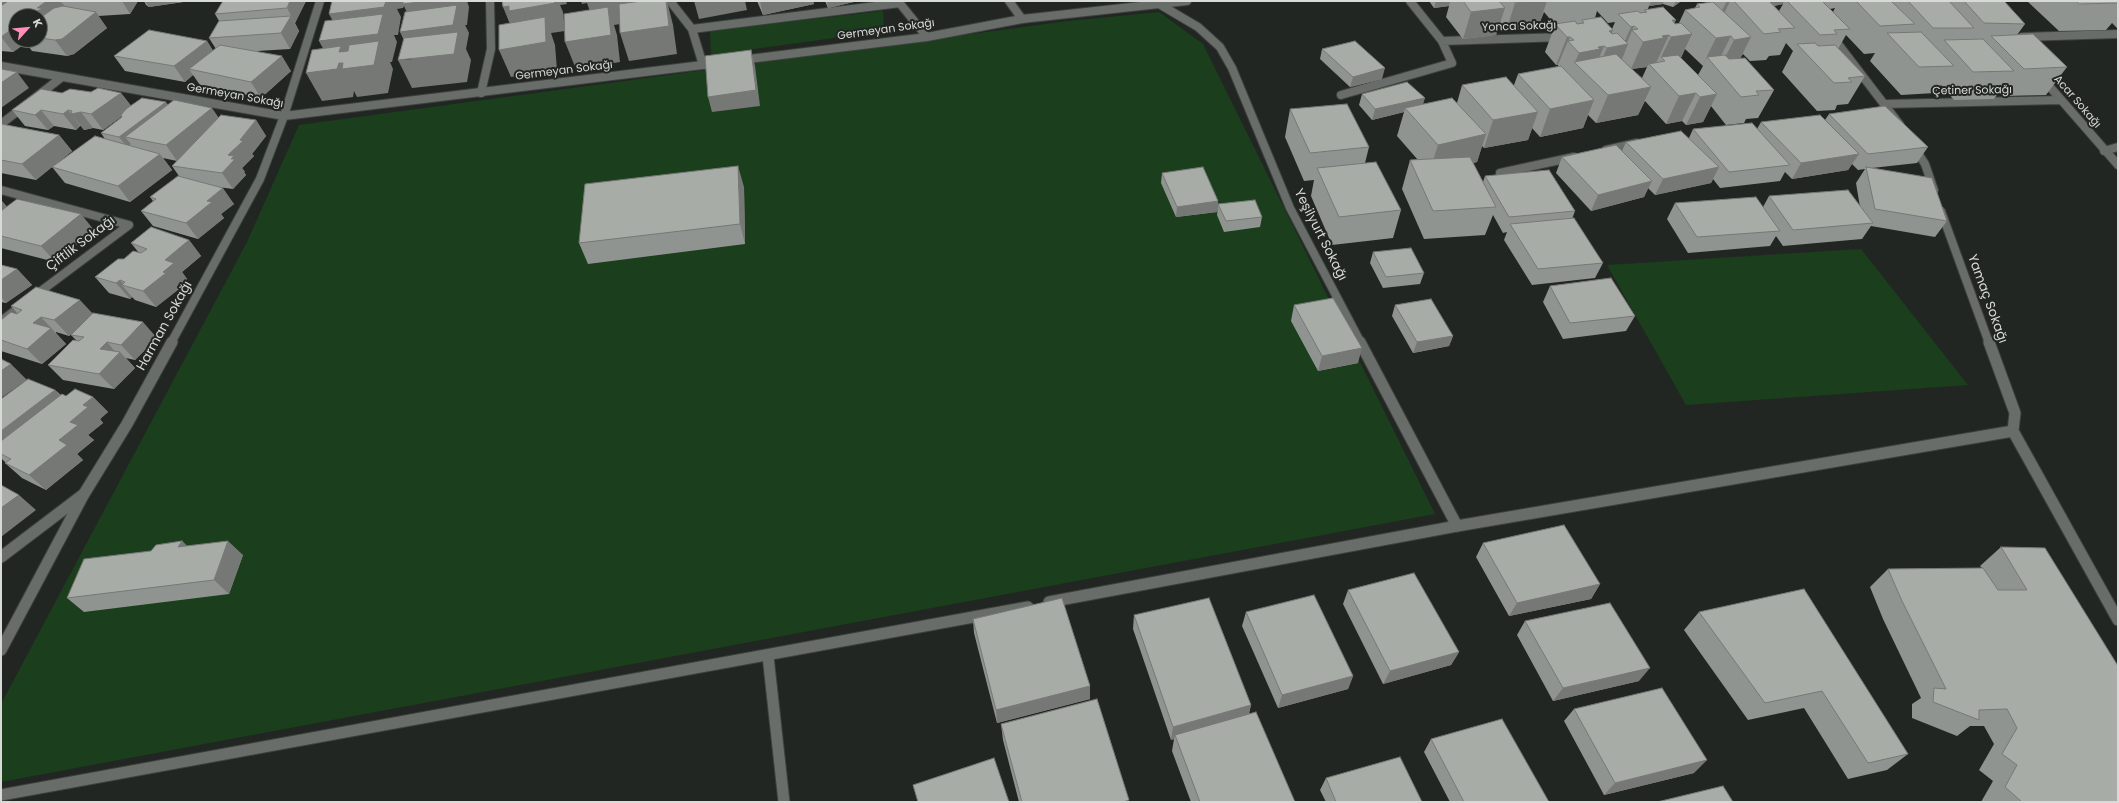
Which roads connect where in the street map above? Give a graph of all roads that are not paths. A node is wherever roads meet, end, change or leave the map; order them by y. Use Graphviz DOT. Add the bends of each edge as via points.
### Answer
graph roads {
  1 [pos="320,1"];
  2 [pos="490,1"];
  3 [pos="670,1"];
  4 [pos="1009,1"];
  5 [pos="1187,1"];
  6 [pos="1410,1"];
  7 [pos="899,2"];
  8 [pos="1133,4"];
  9 [pos="1159,4"];
  10 [pos="1022,19"];
  11 [pos="692,29"];
  12 [pos="1826,30"];
  13 [pos="2118,34"];
  14 [pos="927,37"];
  15 [pos="1569,37"];
  16 [pos="2015,37"];
  17 [pos="1442,41"];
  18 [pos="703,65"];
  19 [pos="1,66"];
  20 [pos="2036,71"];
  21 [pos="62,77"];
  22 [pos="481,93"];
  23 [pos="1341,95"];
  24 [pos="2060,100"];
  25 [pos="1885,104"];
  26 [pos="284,116"];
  27 [pos="1895,116"];
  28 [pos="1880,117"];
  29 [pos="1,124"];
  30 [pos="1648,141"];
  31 [pos="2118,147"];
  32 [pos="1601,151"];
  33 [pos="2104,151"];
  34 [pos="1586,154"];
  35 [pos="2118,165"];
  36 [pos="1500,173"];
  37 [pos="1,190"];
  38 [pos="1,321"];
  39 [pos="2013,431"];
  40 [pos="84,494"];
  41 [pos="1457,526"];
  42 [pos="1,557"];
  43 [pos="2118,620"];
  44 [pos="1,650"];
  45 [pos="768,656"];
  46 [pos="1,795"];
  47 [pos="784,802"];
  1 -- 26 [label="street, Harman Sokağı"];
  2 -- 22 [label="street" via="491,49"];
  3 -- 11 [label="street"];
  4 -- 10 [label="street"];
  5 -- 9 [label="street"];
  6 -- 17 [label="street"];
  7 -- 11 [label="street"];
  7 -- 14 [label="street"];
  8 -- 9 [label="street"];
  8 -- 10 [label="street, Germeyan Sokağı"];
  9 -- 41 [label="street, Yeşilyurt Sokağı" via="1198,26 1220,47 1232,68 1290,208"];
  10 -- 14 [label="street, Germeyan Sokağı"];
  11 -- 18 [label="street"];
  12 -- 25 [label="street, Yamaç Sokağı"];
  13 -- 16 [label="street"];
  14 -- 18 [label="street, Germeyan Sokağı"];
  15 -- 17 [label="street, Yonca Sokağı"];
  17 -- 23 [label="street" via="1452,63"];
  18 -- 22 [label="street, Germeyan Sokağı"];
  19 -- 21 [label="street, Germeyan Sokağı"];
  20 -- 24 [label="street, Acar Sokağı"];
  21 -- 26 [label="street, Germeyan Sokağı"];
  21 -- 29 [label="street"];
  22 -- 26 [label="street, Germeyan Sokağı"];
  24 -- 25 [label="street, Çetiner Sokağı"];
  24 -- 33 [label="street, Acar Sokağı"];
  25 -- 27 [label="street, Yamaç Sokağı"];
  26 -- 40 [label="street, Harman Sokağı" via="260,179 127,424"];
  27 -- 28 [label="street"];
  27 -- 39 [label="street, Yamaç Sokağı" via="1925,164 2015,413"];
  30 -- 32 [label="street"];
  31 -- 33 [label="street"];
  33 -- 35 [label="street, Acar Sokağı"];
  34 -- 36 [label="street"];
  37 -- 38 [label="street, Çiftlik Sokağı" via="129,225"];
  39 -- 41 [label="street"];
  39 -- 43 [label="street"];
  40 -- 42 [label="street"];
  40 -- 44 [label="street, Harman Sokağı"];
  41 -- 45 [label="street"];
  45 -- 46 [label="street"];
  45 -- 47 [label="street"];
}
